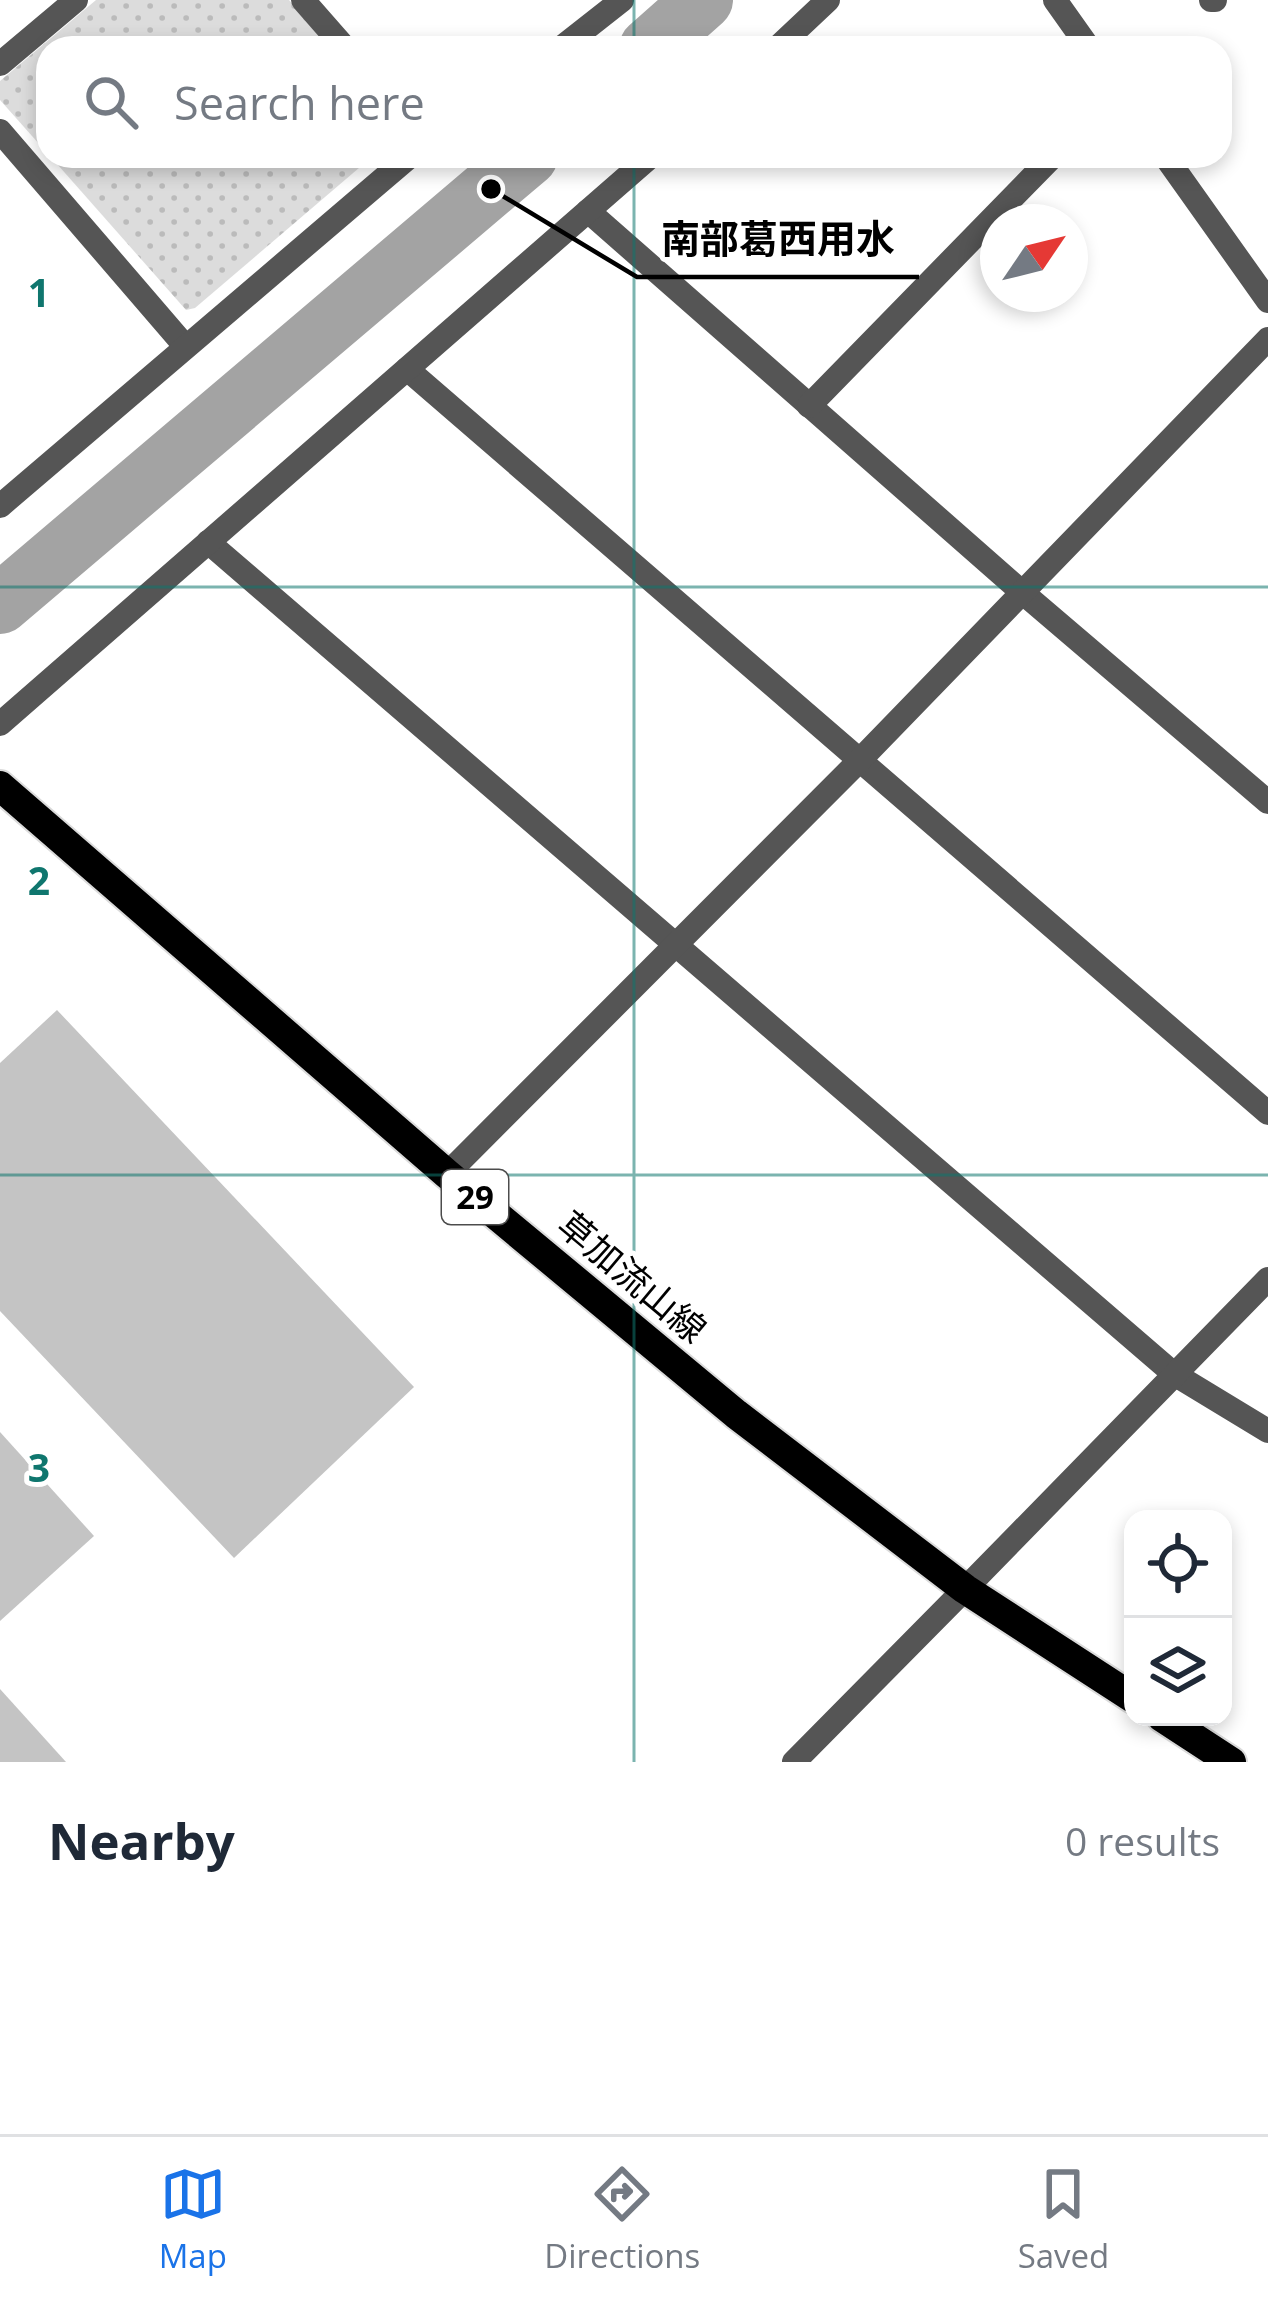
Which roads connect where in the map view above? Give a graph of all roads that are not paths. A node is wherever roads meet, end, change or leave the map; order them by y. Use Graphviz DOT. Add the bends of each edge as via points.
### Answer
graph roads {
  1 [pos="76,0"];
  2 [pos="303,0"];
  3 [pos="622,0"];
  4 [pos="828,0"];
  5 [pos="1055,0"];
  6 [pos="334,36"];
  7 [pos="577,36"];
  8 [pos="790,36"];
  9 [pos="1080,36"];
  10 [pos="0,64"];
  11 [pos="0,131"];
  12 [pos="396,168"];
  13 [pos="637,168"];
  14 [pos="1041,168"];
  15 [pos="1174,168"];
  16 [pos="588,211"];
  17 [pos="1268,301"];
  18 [pos="1268,339"];
  19 [pos="185,346"];
  20 [pos="407,369"];
  21 [pos="809,406"];
  22 [pos="0,506"];
  23 [pos="208,542"];
  24 [pos="1023,593"];
  25 [pos="0,724"];
  26 [pos="860,760"];
  27 [pos="0,786"];
  28 [pos="1268,802"];
  29 [pos="676,944"];
  30 [pos="1268,1113"];
  31 [pos="447,1174"];
  32 [pos="1268,1279"];
  33 [pos="1174,1374"];
  34 [pos="1268,1431"];
  35 [pos="965,1589"];
  36 [pos="1124,1693"];
  37 [pos="1176,1726"];
  38 [pos="794,1762"];
  39 [pos="1231,1762"];
  1 -- 10 [label="street"];
  2 -- 6 [label="street"];
  3 -- 7 [label="street"];
  4 -- 8 [label="street"];
  5 -- 9 [label="street"];
  11 -- 19 [label="street"];
  12 -- 19 [label="street"];
  13 -- 16 [label="street"];
  14 -- 21 [label="street"];
  15 -- 17 [label="street"];
  16 -- 20 [label="street"];
  16 -- 21 [label="street"];
  18 -- 24 [label="street"];
  19 -- 22 [label="street"];
  20 -- 23 [label="street"];
  20 -- 26 [label="street"];
  21 -- 24 [label="street"];
  23 -- 25 [label="street"];
  23 -- 29 [label="street"];
  24 -- 26 [label="street"];
  24 -- 28 [label="street"];
  26 -- 29 [label="street"];
  26 -- 30 [label="street"];
  27 -- 31 [label="main road, 草加流山線 / 29"];
  29 -- 31 [label="street"];
  29 -- 33 [label="street"];
  31 -- 35 [label="main road, 草加流山線 / 29" via="736,1414"];
  32 -- 33 [label="street"];
  33 -- 34 [label="street"];
  33 -- 35 [label="street"];
  35 -- 36 [label="main road, 草加流山線 / 29"];
  35 -- 38 [label="street"];
  37 -- 39 [label="main road"];
}
